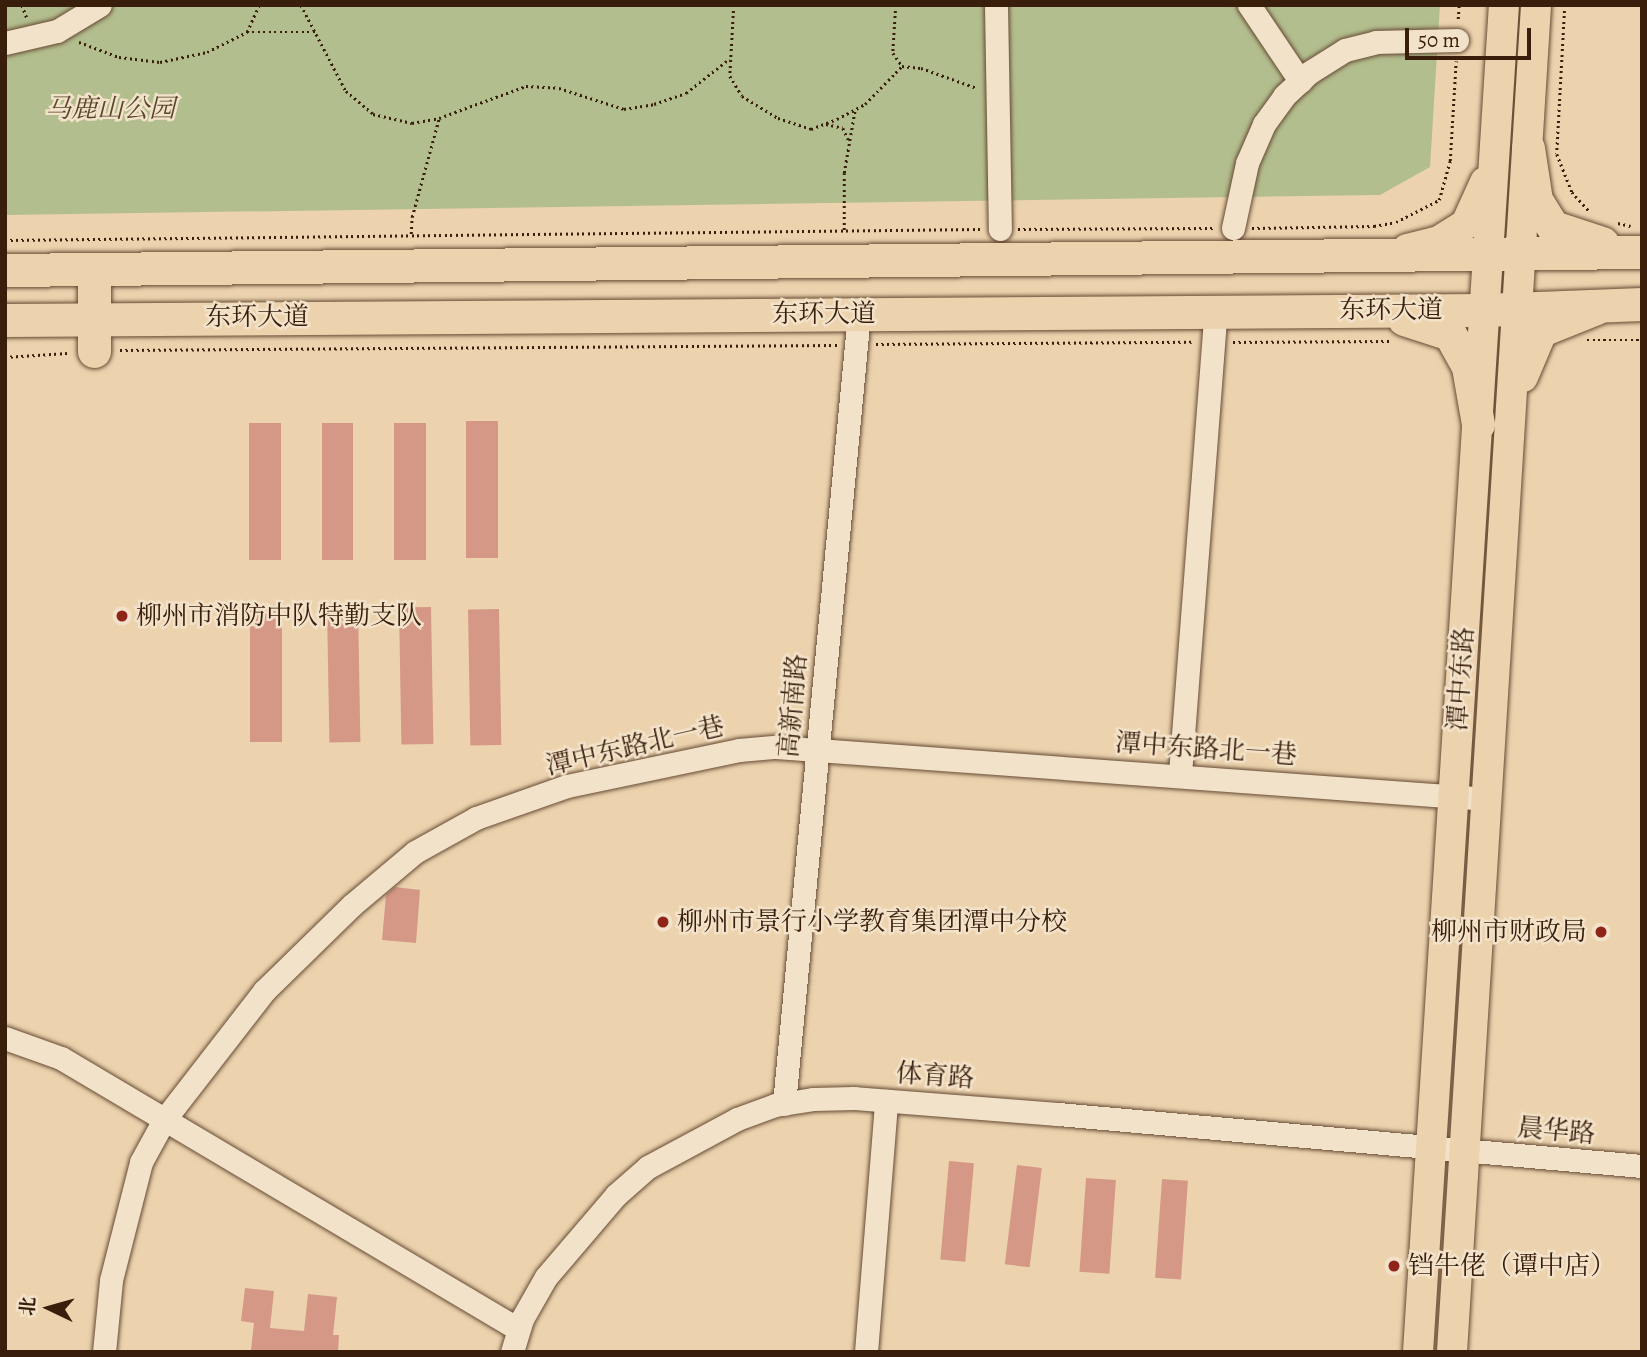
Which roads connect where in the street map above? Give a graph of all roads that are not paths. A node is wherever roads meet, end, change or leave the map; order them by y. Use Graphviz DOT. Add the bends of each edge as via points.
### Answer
graph roads {
  1 [pos="100,5"];
  2 [pos="996,5"];
  3 [pos="1249,5"];
  4 [pos="1504,5"];
  5 [pos="1536,5"];
  6 [pos="1457,40"];
  7 [pos="5,43"];
  8 [pos="1300,81"];
  9 [pos="1495,144"];
  10 [pos="1528,148"];
  11 [pos="1233,228"];
  12 [pos="1000,229"];
  13 [pos="1642,251"];
  14 [pos="1522,254"];
  15 [pos="1488,256"];
  16 [pos="1373,257"];
  17 [pos="94,269"];
  18 [pos="5,270"];
  19 [pos="1629,304"];
  20 [pos="1520,308"];
  21 [pos="1361,310"];
  22 [pos="1484,310"];
  23 [pos="94,318"];
  24 [pos="5,320"];
  25 [pos="1215,327"];
  26 [pos="857,329"];
  27 [pos="94,351"];
  28 [pos="1513,421"];
  29 [pos="1478,424"];
  30 [pos="818,748"];
  31 [pos="1180,774"];
  32 [pos="1453,796"];
  33 [pos="1488,799"];
  34 [pos="5,1038"];
  35 [pos="886,1101"];
  36 [pos="784,1104"];
  37 [pos="164,1120"];
  38 [pos="1431,1148"];
  39 [pos="1465,1151"];
  40 [pos="1642,1166"];
  41 [pos="518,1329"];
  42 [pos="104,1352"];
  43 [pos="512,1352"];
  44 [pos="866,1352"];
  45 [pos="1418,1352"];
  46 [pos="1452,1352"];
  1 -- 7 [label="street" via="57,31"];
  2 -- 12 [label="street"];
  3 -- 8 [label="street"];
  4 -- 9 [label="main road, 潭中东路"];
  5 -- 10 [label="main road, 潭中东路"];
  6 -- 8 [label="street" via="1376,42 1345,50"];
  8 -- 11 [label="street" via="1264,124 1247,163"];
  9 -- 15 [label="main road, 潭中东路"];
  9 -- 16 [label="main road" via="1482,198 1466,224 1439,241"];
  10 -- 13 [label="highway" via="1536,200 1553,227 1577,238"];
  10 -- 14 [label="main road, 潭中东路"];
  13 -- 14 [label="highway, 东环大道"];
  14 -- 15 [label="highway, 东环大道"];
  14 -- 20 [label="main road, 潭中东路"];
  15 -- 16 [label="highway, 东环大道"];
  15 -- 22 [label="main road, 潭中东路"];
  16 -- 17 [label="highway, 东环大道"];
  17 -- 18 [label="highway, 东环大道"];
  17 -- 23 [label="highway"];
  19 -- 20 [label="highway, 东环大道"];
  19 -- 28 [label="main road" via="1571,317 1542,332 1525,367"];
  20 -- 22 [label="highway, 东环大道"];
  20 -- 28 [label="main road, 潭中东路"];
  21 -- 22 [label="highway, 东环大道"];
  21 -- 25 [label="highway, 东环大道"];
  21 -- 29 [label="highway" via="1416,321 1450,334 1468,367"];
  22 -- 29 [label="main road, 潭中东路"];
  23 -- 24 [label="highway, 东环大道"];
  23 -- 26 [label="highway, 东环大道"];
  23 -- 27 [label="highway"];
  25 -- 26 [label="highway, 东环大道"];
  25 -- 31 [label="street"];
  26 -- 30 [label="street, 高新南路"];
  28 -- 33 [label="main road, 潭中东路"];
  29 -- 32 [label="main road, 潭中东路"];
  30 -- 31 [label="street, 潭中东路北一巷"];
  30 -- 36 [label="street, 高新南路"];
  30 -- 37 [label="street, 潭中东路北一巷" via="739,750 567,786 475,818 415,852 264,991"];
  31 -- 32 [label="street, 潭中东路北一巷"];
  32 -- 33 [label="street, 潭中东路北一巷"];
  32 -- 38 [label="main road, 潭中东路"];
  33 -- 39 [label="main road, 潭中东路"];
  34 -- 37 [label="street" via="61,1058"];
  35 -- 36 [label="street, 体育路" via="813,1099"];
  35 -- 38 [label="street, 体育路"];
  35 -- 44 [label="street"];
  36 -- 41 [label="street, 体育路" via="726,1124 648,1167 616,1195 546,1277"];
  37 -- 41 [label="street"];
  37 -- 42 [label="street, 潭中东路北一巷" via="141,1162 111,1280"];
  38 -- 39 [label="street, 体育路"];
  38 -- 45 [label="main road, 潭中东路"];
  39 -- 40 [label="street, 晨华路"];
  39 -- 46 [label="main road, 潭中东路"];
  41 -- 43 [label="street, 体育路"];
}
